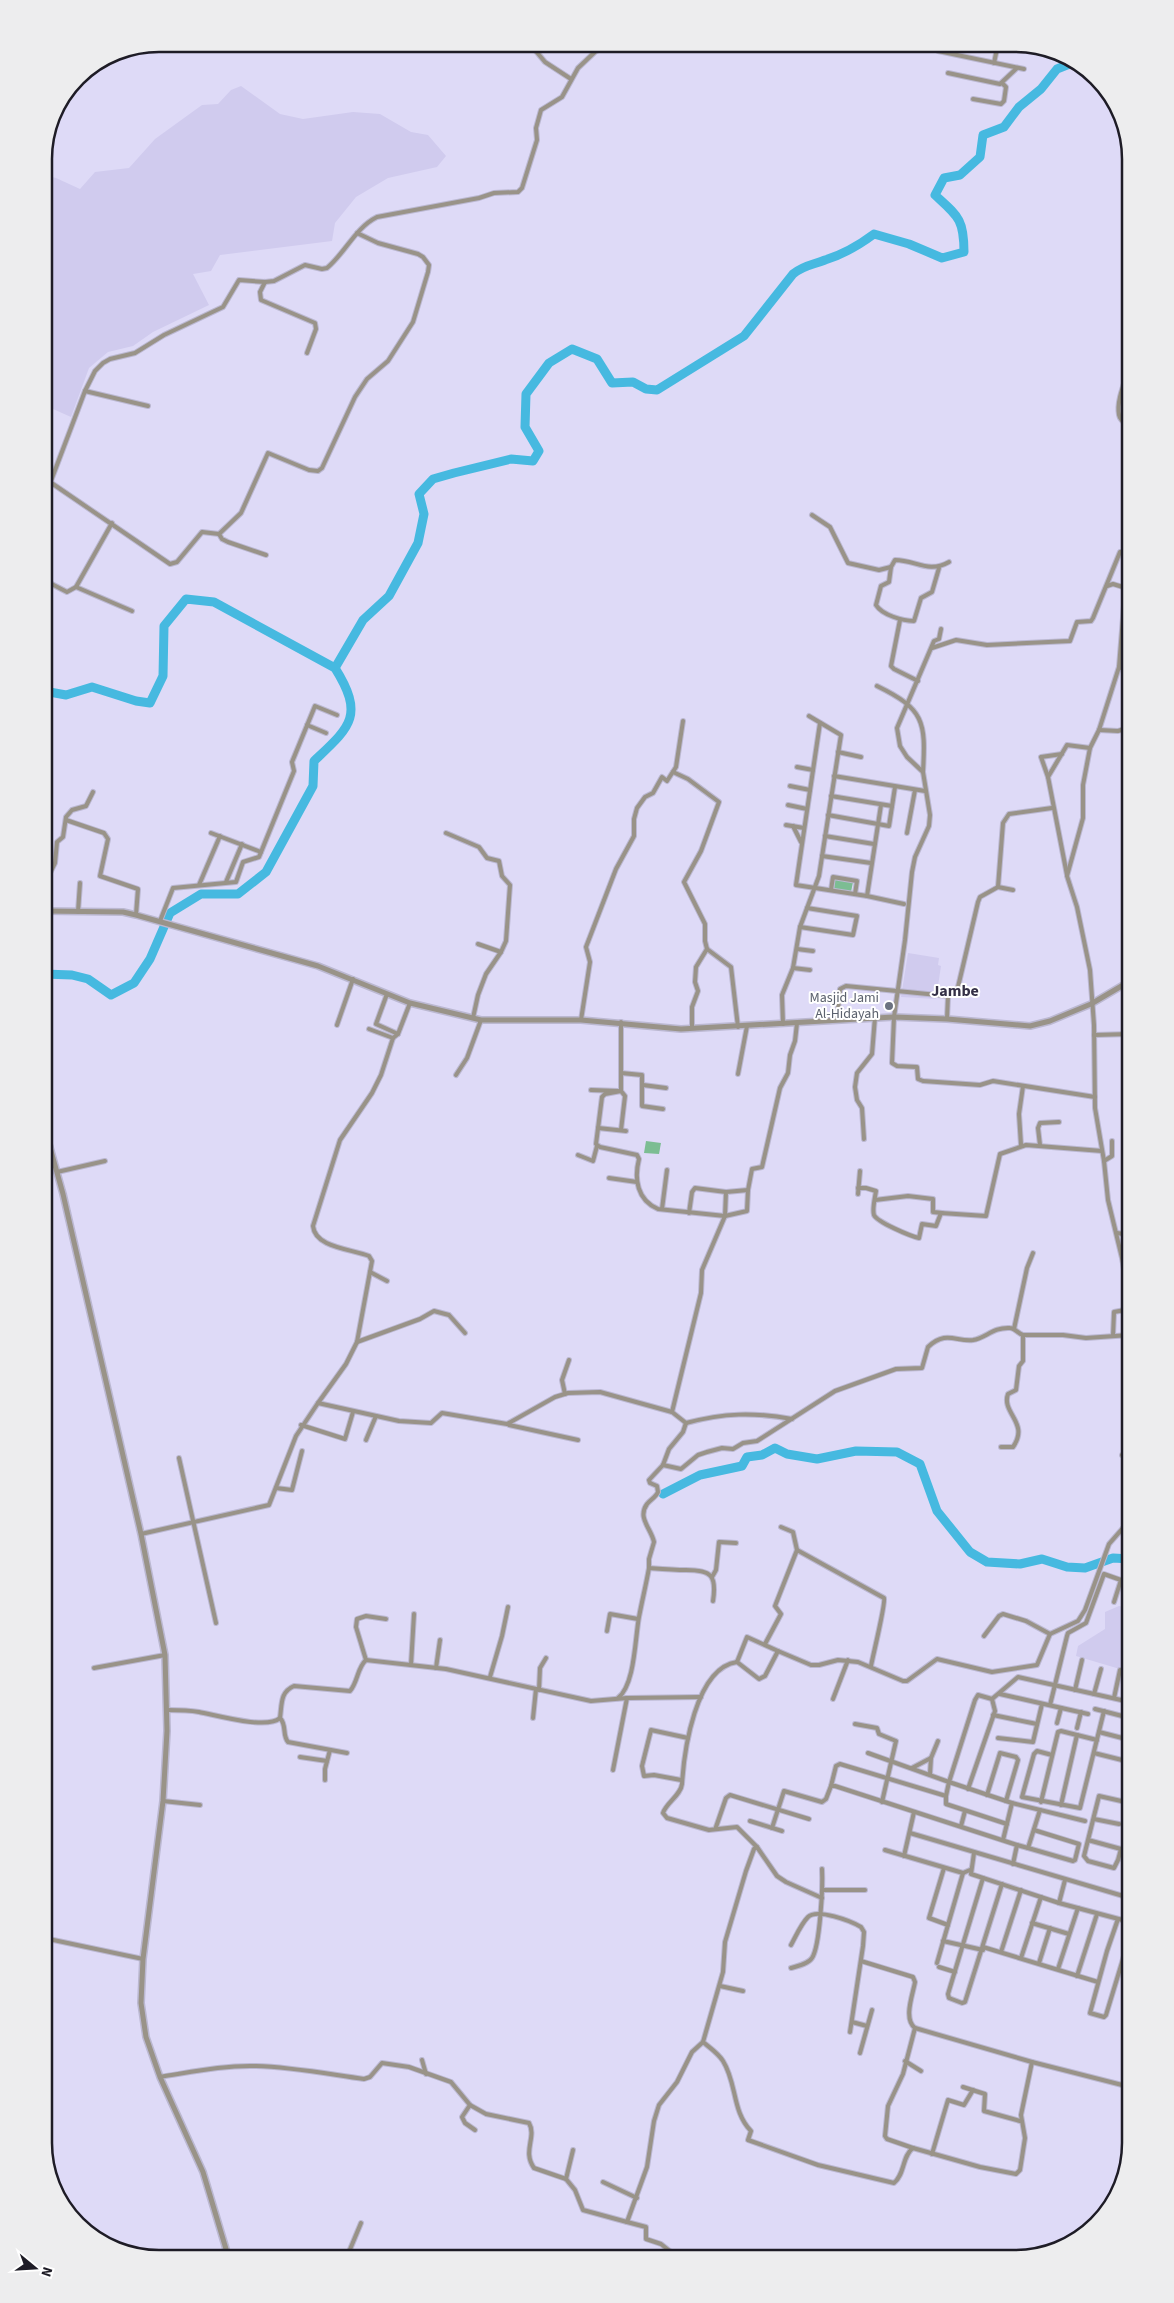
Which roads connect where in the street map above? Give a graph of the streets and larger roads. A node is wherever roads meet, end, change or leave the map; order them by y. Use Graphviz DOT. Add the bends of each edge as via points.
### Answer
graph roads {
  1 [pos="537,52"];
  2 [pos="594,53"];
  3 [pos="947,53"];
  4 [pos="996,53"];
  5 [pos="994,63"];
  6 [pos="1017,68"];
  7 [pos="1024,69"];
  8 [pos="948,74"];
  9 [pos="571,79"];
  10 [pos="1002,83"];
  11 [pos="973,99"];
  12 [pos="357,233"];
  13 [pos="265,282"];
  14 [pos="307,353"];
  15 [pos="85,391"];
  16 [pos="1122,394"];
  17 [pos="148,406"];
  18 [pos="1122,420"];
  19 [pos="53,475"];
  20 [pos="53,484"];
  21 [pos="812,515"];
  22 [pos="112,523"];
  23 [pos="219,534"];
  24 [pos="1122,552"];
  25 [pos="266,555"];
  26 [pos="949,562"];
  27 [pos="891,567"];
  28 [pos="939,568"];
  29 [pos="53,585"];
  30 [pos="1107,586"];
  31 [pos="1122,587"];
  32 [pos="76,588"];
  33 [pos="132,610"];
  34 [pos="900,620"];
  35 [pos="1122,626"];
  36 [pos="941,629"];
  37 [pos="932,648"];
  38 [pos="1118,667"];
  39 [pos="1122,669"];
  40 [pos="918,681"];
  41 [pos="877,686"];
  42 [pos="907,703"];
  43 [pos="337,715"];
  44 [pos="809,716"];
  45 [pos="683,721"];
  46 [pos="820,723"];
  47 [pos="307,725"];
  48 [pos="1122,729"];
  49 [pos="1099,730"];
  50 [pos="326,733"];
  51 [pos="1090,748"];
  52 [pos="838,752"];
  53 [pos="1062,754"];
  54 [pos="860,757"];
  55 [pos="797,767"];
  56 [pos="813,770"];
  57 [pos="673,772"];
  58 [pos="923,772"];
  59 [pos="834,776"];
  60 [pos="1048,777"];
  61 [pos="790,786"];
  62 [pos="895,787"];
  63 [pos="810,790"];
  64 [pos="914,790"];
  65 [pos="93,792"];
  66 [pos="925,792"];
  67 [pos="831,796"];
  68 [pos="882,805"];
  69 [pos="788,806"];
  70 [pos="892,806"];
  71 [pos="807,808"];
  72 [pos="1052,808"];
  73 [pos="828,815"];
  74 [pos="66,820"];
  75 [pos="878,824"];
  76 [pos="786,825"];
  77 [pos="793,826"];
  78 [pos="804,828"];
  79 [pos="211,833"];
  80 [pos="446,833"];
  81 [pos="907,833"];
  82 [pos="220,836"];
  83 [pos="825,836"];
  84 [pos="802,843"];
  85 [pos="242,844"];
  86 [pos="874,844"];
  87 [pos="261,852"];
  88 [pos="822,856"];
  89 [pos="871,863"];
  90 [pos="53,868"];
  91 [pos="1067,876"];
  92 [pos="226,882"];
  93 [pos="80,883"];
  94 [pos="199,885"];
  95 [pos="998,887"];
  96 [pos="816,888"];
  97 [pos="831,890"];
  98 [pos="1013,890"];
  99 [pos="855,894"];
  100 [pos="867,896"];
  101 [pos="904,904"];
  102 [pos="807,908"];
  103 [pos="53,911"];
  104 [pos="78,912"];
  105 [pos="136,914"];
  106 [pos="161,921"];
  107 [pos="800,927"];
  108 [pos="478,944"];
  109 [pos="707,949"];
  110 [pos="796,949"];
  111 [pos="812,951"];
  112 [pos="501,952"];
  113 [pos="793,968"];
  114 [pos="810,970"];
  115 [pos="353,979"];
  116 [pos="1122,986"];
  117 [pos="898,991"];
  118 [pos="387,994"];
  119 [pos="948,996"];
  120 [pos="410,1003"];
  121 [pos="1091,1004"];
  122 [pos="875,1017"];
  123 [pos="894,1017"];
  124 [pos="473,1018"];
  125 [pos="947,1019"];
  126 [pos="481,1020"];
  127 [pos="580,1020"];
  128 [pos="837,1020"];
  129 [pos="621,1022"];
  130 [pos="783,1024"];
  131 [pos="797,1024"];
  132 [pos="337,1025"];
  133 [pos="746,1026"];
  134 [pos="738,1027"];
  135 [pos="692,1028"];
  136 [pos="369,1029"];
  137 [pos="398,1034"];
  138 [pos="1122,1034"];
  139 [pos="1094,1035"];
  140 [pos="393,1038"];
  141 [pos="621,1073"];
  142 [pos="738,1074"];
  143 [pos="456,1075"];
  144 [pos="643,1085"];
  145 [pos="1023,1086"];
  146 [pos="666,1088"];
  147 [pos="591,1090"];
  148 [pos="620,1091"];
  149 [pos="1095,1097"];
  150 [pos="663,1109"];
  151 [pos="1059,1122"];
  152 [pos="598,1128"];
  153 [pos="621,1130"];
  154 [pos="626,1131"];
  155 [pos="864,1139"];
  156 [pos="1112,1141"];
  157 [pos="1021,1145"];
  158 [pos="1040,1145"];
  159 [pos="597,1146"];
  160 [pos="1102,1150"];
  161 [pos="578,1155"];
  162 [pos="52,1156"];
  163 [pos="1104,1160"];
  164 [pos="105,1161"];
  165 [pos="667,1170"];
  166 [pos="860,1171"];
  167 [pos="57,1172"];
  168 [pos="609,1178"];
  169 [pos="637,1182"];
  170 [pos="858,1188"];
  171 [pos="748,1190"];
  172 [pos="726,1192"];
  173 [pos="858,1194"];
  174 [pos="875,1200"];
  175 [pos="662,1209"];
  176 [pos="690,1213"];
  177 [pos="942,1213"];
  178 [pos="724,1216"];
  179 [pos="1117,1233"];
  180 [pos="1122,1234"];
  181 [pos="1033,1253"];
  182 [pos="1122,1259"];
  183 [pos="370,1272"];
  184 [pos="387,1281"];
  185 [pos="1122,1310"];
  186 [pos="1014,1328"];
  187 [pos="465,1333"];
  188 [pos="1023,1335"];
  189 [pos="1122,1335"];
  190 [pos="1113,1336"];
  191 [pos="357,1342"];
  192 [pos="569,1360"];
  193 [pos="565,1394"];
  194 [pos="318,1403"];
  195 [pos="353,1412"];
  196 [pos="672,1412"];
  197 [pos="376,1416"];
  198 [pos="794,1419"];
  199 [pos="686,1423"];
  200 [pos="508,1424"];
  201 [pos="301,1425"];
  202 [pos="366,1440"];
  203 [pos="578,1440"];
  204 [pos="1001,1447"];
  205 [pos="302,1451"];
  206 [pos="179,1458"];
  207 [pos="663,1465"];
  208 [pos="276,1488"];
  209 [pos="192,1523"];
  210 [pos="781,1527"];
  211 [pos="1122,1528"];
  212 [pos="141,1534"];
  213 [pos="736,1543"];
  214 [pos="797,1550"];
  215 [pos="650,1568"];
  216 [pos="712,1577"];
  217 [pos="713,1602"];
  218 [pos="1114,1602"];
  219 [pos="508,1607"];
  220 [pos="414,1614"];
  221 [pos="386,1619"];
  222 [pos="638,1619"];
  223 [pos="216,1623"];
  224 [pos="607,1631"];
  225 [pos="1050,1634"];
  226 [pos="984,1636"];
  227 [pos="440,1640"];
  228 [pos="765,1644"];
  229 [pos="778,1651"];
  230 [pos="165,1655"];
  231 [pos="546,1658"];
  232 [pos="366,1660"];
  233 [pos="848,1660"];
  234 [pos="1082,1660"];
  235 [pos="737,1662"];
  236 [pos="410,1665"];
  237 [pos="871,1666"];
  238 [pos="94,1668"];
  239 [pos="436,1668"];
  240 [pos="1101,1669"];
  241 [pos="1120,1670"];
  242 [pos="490,1677"];
  243 [pos="1055,1686"];
  244 [pos="537,1690"];
  245 [pos="1075,1690"];
  246 [pos="1000,1694"];
  247 [pos="1094,1694"];
  248 [pos="627,1698"];
  249 [pos="701,1698"];
  250 [pos="1114,1698"];
  251 [pos="617,1699"];
  252 [pos="833,1699"];
  253 [pos="992,1699"];
  254 [pos="1122,1700"];
  255 [pos="1042,1704"];
  256 [pos="1050,1706"];
  257 [pos="1060,1708"];
  258 [pos="167,1710"];
  259 [pos="1095,1710"];
  260 [pos="1080,1712"];
  261 [pos="1104,1712"];
  262 [pos="1088,1714"];
  263 [pos="993,1715"];
  264 [pos="1122,1716"];
  265 [pos="280,1718"];
  266 [pos="533,1718"];
  267 [pos="1057,1723"];
  268 [pos="855,1724"];
  269 [pos="1037,1724"];
  270 [pos="1077,1728"];
  271 [pos="1099,1732"];
  272 [pos="1078,1735"];
  273 [pos="688,1738"];
  274 [pos="998,1738"];
  275 [pos="1122,1738"];
  276 [pos="1097,1740"];
  277 [pos="938,1741"];
  278 [pos="330,1750"];
  279 [pos="347,1753"];
  280 [pos="868,1753"];
  281 [pos="1094,1753"];
  282 [pos="1052,1755"];
  283 [pos="300,1757"];
  284 [pos="932,1758"];
  285 [pos="1122,1760"];
  286 [pos="327,1761"];
  287 [pos="892,1761"];
  288 [pos="912,1768"];
  289 [pos="613,1770"];
  290 [pos="930,1774"];
  291 [pos="887,1778"];
  292 [pos="325,1780"];
  293 [pos="681,1780"];
  294 [pos="949,1782"];
  295 [pos="831,1786"];
  296 [pos="968,1789"];
  297 [pos="987,1795"];
  298 [pos="946,1796"];
  299 [pos="163,1801"];
  300 [pos="1006,1801"];
  301 [pos="1122,1801"];
  302 [pos="882,1802"];
  303 [pos="1041,1802"];
  304 [pos="1012,1803"];
  305 [pos="200,1805"];
  306 [pos="1060,1805"];
  307 [pos="778,1809"];
  308 [pos="1040,1810"];
  309 [pos="965,1811"];
  310 [pos="914,1812"];
  311 [pos="1094,1818"];
  312 [pos="809,1819"];
  313 [pos="1085,1821"];
  314 [pos="750,1822"];
  315 [pos="1007,1824"];
  316 [pos="1119,1824"];
  317 [pos="961,1826"];
  318 [pos="716,1827"];
  319 [pos="772,1828"];
  320 [pos="1034,1830"];
  321 [pos="782,1831"];
  322 [pos="910,1833"];
  323 [pos="1003,1840"];
  324 [pos="1088,1840"];
  325 [pos="1017,1845"];
  326 [pos="757,1847"];
  327 [pos="1028,1848"];
  328 [pos="885,1850"];
  329 [pos="974,1853"];
  330 [pos="904,1856"];
  331 [pos="1013,1864"];
  332 [pos="944,1868"];
  333 [pos="822,1869"];
  334 [pos="970,1870"];
  335 [pos="963,1873"];
  336 [pos="983,1878"];
  337 [pos="1065,1880"];
  338 [pos="1002,1884"];
  339 [pos="823,1890"];
  340 [pos="865,1890"];
  341 [pos="1021,1890"];
  342 [pos="1041,1896"];
  343 [pos="1122,1896"];
  344 [pos="822,1898"];
  345 [pos="1059,1903"];
  346 [pos="1078,1908"];
  347 [pos="820,1913"];
  348 [pos="1097,1914"];
  349 [pos="1118,1919"];
  350 [pos="1122,1920"];
  351 [pos="1032,1923"];
  352 [pos="948,1925"];
  353 [pos="1050,1928"];
  354 [pos="1069,1934"];
  355 [pos="52,1940"];
  356 [pos="943,1940"];
  357 [pos="791,1945"];
  358 [pos="963,1945"];
  359 [pos="983,1948"];
  360 [pos="1002,1952"];
  361 [pos="143,1958"];
  362 [pos="1021,1958"];
  363 [pos="861,1961"];
  364 [pos="1122,1962"];
  365 [pos="1039,1963"];
  366 [pos="791,1968"];
  367 [pos="1058,1969"];
  368 [pos="955,1972"];
  369 [pos="1077,1976"];
  370 [pos="1098,1982"];
  371 [pos="720,1986"];
  372 [pos="743,1991"];
  373 [pos="872,2010"];
  374 [pos="852,2022"];
  375 [pos="867,2026"];
  376 [pos="915,2028"];
  377 [pos="850,2032"];
  378 [pos="703,2042"];
  379 [pos="860,2052"];
  380 [pos="422,2060"];
  381 [pos="905,2061"];
  382 [pos="1032,2062"];
  383 [pos="922,2071"];
  384 [pos="426,2074"];
  385 [pos="160,2077"];
  386 [pos="1122,2086"];
  387 [pos="963,2087"];
  388 [pos="973,2090"];
  389 [pos="470,2105"];
  390 [pos="1020,2121"];
  391 [pos="475,2130"];
  392 [pos="913,2148"];
  393 [pos="573,2150"];
  394 [pos="932,2154"];
  395 [pos="566,2179"];
  396 [pos="603,2182"];
  397 [pos="637,2198"];
  398 [pos="627,2222"];
  399 [pos="361,2223"];
  400 [pos="227,2250"];
  401 [pos="350,2250"];
  402 [pos="667,2250"];
  1 -- 9 [label="street" via="545,62"];
  2 -- 9 [label="street"];
  3 -- 5 [label="street"];
  4 -- 5 [label="street"];
  5 -- 6 [label="street"];
  6 -- 7 [label="street"];
  6 -- 10 [label="street"];
  8 -- 10 [label="street"];
  9 -- 12 [label="street" via="562,97 541,110 536,128 538,140 518,192 494,193 378,217"];
  10 -- 11 [label="street" via="1006,87 1001,104"];
  12 -- 13 [label="street" via="327,268 305,265"];
  12 -- 23 [label="street" via="378,243 418,254 427,261 428,272 413,322 388,361 368,379 355,397 322,468 309,470 268,453 240,513"];
  13 -- 14 [label="street" via="260,292 261,300 315,323 316,329"];
  13 -- 15 [label="street" via="239,280 223,307 134,353 107,360 95,371"];
  15 -- 17 [label="street"];
  15 -- 19 [label="street"];
  16 -- 18 [label="street" via="1119,411"];
  20 -- 22 [label="street"];
  21 -- 27 [label="street" via="830,527 848,563 879,570"];
  22 -- 23 [label="street" via="173,564 202,532"];
  22 -- 32 [label="street"];
  23 -- 25 [label="street" via="228,542"];
  24 -- 30 [label="street"];
  26 -- 28 [label="street"];
  27 -- 28 [label="street" via="897,560"];
  27 -- 34 [label="street" via="889,582 881,586 876,605"];
  28 -- 34 [label="street" via="932,592 921,598 915,620"];
  29 -- 32 [label="street" via="66,592"];
  30 -- 31 [label="street"];
  30 -- 37 [label="street" via="1092,621 1078,622 1070,641 987,645 956,640"];
  32 -- 33 [label="street"];
  34 -- 40 [label="street" via="891,666"];
  35 -- 38 [label="street"];
  36 -- 37 [label="street"];
  37 -- 40 [label="street"];
  38 -- 39 [label="street"];
  38 -- 49 [label="street"];
  40 -- 42 [label="street"];
  41 -- 42 [label="street"];
  42 -- 58 [label="street" via="923,727"];
  42 -- 58 [label="street" via="897,728 900,746"];
  43 -- 47 [label="street" via="315,706"];
  44 -- 46 [label="street"];
  45 -- 57 [label="street"];
  46 -- 52 [label="street" via="842,735"];
  46 -- 56 [label="street"];
  47 -- 50 [label="street"];
  47 -- 87 [label="street" via="292,762 294,771"];
  48 -- 49 [label="street"];
  49 -- 51 [label="street"];
  51 -- 53 [label="street" via="1069,744"];
  51 -- 91 [label="street" via="1083,785 1083,818"];
  52 -- 54 [label="street"];
  52 -- 59 [label="street"];
  53 -- 60 [label="street"];
  53 -- 60 [label="street" via="1041,757"];
  55 -- 56 [label="street"];
  56 -- 63 [label="street"];
  57 -- 109 [label="street" via="720,802 701,851 684,882 705,924"];
  57 -- 127 [label="street" via="667,781 662,777 653,793 645,797 637,808 634,836 616,869 586,948 590,962"];
  58 -- 66 [label="street"];
  59 -- 62 [label="street"];
  59 -- 67 [label="street"];
  60 -- 72 [label="street"];
  61 -- 63 [label="street"];
  62 -- 64 [label="street"];
  62 -- 70 [label="street"];
  63 -- 71 [label="street"];
  64 -- 66 [label="street"];
  64 -- 81 [label="street"];
  65 -- 74 [label="street" via="86,806 72,810"];
  66 -- 117 [label="street" via="929,826 912,872"];
  67 -- 68 [label="street"];
  67 -- 73 [label="street"];
  68 -- 70 [label="street"];
  68 -- 75 [label="street"];
  69 -- 71 [label="street"];
  70 -- 75 [label="street" via="889,826"];
  71 -- 78 [label="street"];
  72 -- 91 [label="street"];
  72 -- 95 [label="street" via="1005,816"];
  73 -- 75 [label="street"];
  73 -- 83 [label="street"];
  74 -- 90 [label="street" via="63,837 57,842"];
  74 -- 105 [label="street" via="104,833 108,839 100,876 138,889"];
  75 -- 86 [label="street"];
  76 -- 77 [label="street"];
  77 -- 78 [label="street"];
  77 -- 84 [label="street"];
  78 -- 84 [label="street"];
  79 -- 82 [label="street"];
  80 -- 112 [label="street" via="479,847 487,858 499,861 501,874 510,883 506,941"];
  82 -- 85 [label="street"];
  82 -- 94 [label="street"];
  83 -- 86 [label="street"];
  83 -- 88 [label="street"];
  84 -- 96 [label="street" via="796,885"];
  85 -- 87 [label="street"];
  85 -- 92 [label="street"];
  86 -- 89 [label="street"];
  87 -- 92 [label="street" via="259,857 243,862 236,882"];
  88 -- 89 [label="street"];
  88 -- 96 [label="street"];
  89 -- 100 [label="street"];
  91 -- 121 [label="street" via="1084,938 1090,970"];
  92 -- 94 [label="street"];
  93 -- 104 [label="street"];
  94 -- 106 [label="street" via="173,888"];
  95 -- 98 [label="street"];
  95 -- 119 [label="street" via="980,897 958,986"];
  96 -- 97 [label="street"];
  96 -- 102 [label="street"];
  97 -- 99 [label="street"];
  97 -- 99 [label="street" via="833,877 857,881"];
  99 -- 100 [label="street"];
  100 -- 101 [label="street"];
  102 -- 107 [label="street"];
  102 -- 107 [label="street" via="858,916 853,935"];
  103 -- 104 [label="street"];
  104 -- 105 [label="street"];
  105 -- 106 [label="street"];
  106 -- 115 [label="street"];
  107 -- 110 [label="street"];
  108 -- 112 [label="street"];
  109 -- 134 [label="street" via="731,967"];
  109 -- 135 [label="street" via="696,967 697,993 692,1007"];
  110 -- 111 [label="street"];
  110 -- 113 [label="street"];
  112 -- 124 [label="street" via="486,974"];
  113 -- 114 [label="street"];
  113 -- 130 [label="street" via="782,995"];
  115 -- 118 [label="street"];
  115 -- 132 [label="street"];
  116 -- 121 [label="street"];
  117 -- 119 [label="street"];
  117 -- 123 [label="street"];
  117 -- 128 [label="street" via="842,987 838,996"];
  118 -- 120 [label="street"];
  118 -- 137 [label="street" via="377,1024"];
  119 -- 125 [label="street"];
  120 -- 124 [label="street"];
  120 -- 137 [label="street"];
  121 -- 125 [label="street" via="1030,1026"];
  121 -- 139 [label="street"];
  122 -- 123 [label="street"];
  122 -- 128 [label="street"];
  122 -- 155 [label="street" via="872,1054 857,1074 855,1087 862,1108"];
  123 -- 125 [label="street"];
  123 -- 145 [label="street" via="892,1063 917,1067 918,1079 980,1085 993,1081"];
  124 -- 126 [label="street"];
  126 -- 127 [label="street"];
  126 -- 143 [label="street" via="467,1058"];
  127 -- 129 [label="street"];
  128 -- 131 [label="street"];
  129 -- 135 [label="street"];
  129 -- 141 [label="street"];
  130 -- 131 [label="street"];
  130 -- 133 [label="street"];
  131 -- 171 [label="street" via="763,1165 752,1169"];
  133 -- 134 [label="street"];
  133 -- 142 [label="street"];
  134 -- 135 [label="street"];
  136 -- 140 [label="street"];
  137 -- 140 [label="street"];
  138 -- 139 [label="street"];
  139 -- 149 [label="street"];
  140 -- 183 [label="street" via="372,1093 340,1140 312,1226 316,1236 325,1242 369,1256 372,1261"];
  141 -- 144 [label="street" via="642,1075"];
  141 -- 148 [label="street"];
  144 -- 146 [label="street"];
  144 -- 150 [label="street" via="642,1106"];
  145 -- 149 [label="street"];
  145 -- 157 [label="street" via="1019,1114"];
  147 -- 148 [label="street"];
  148 -- 152 [label="street" via="602,1097"];
  148 -- 153 [label="street" via="624,1096"];
  149 -- 160 [label="street"];
  151 -- 158 [label="street" via="1040,1124"];
  152 -- 153 [label="street"];
  152 -- 159 [label="street"];
  153 -- 154 [label="street"];
  156 -- 163 [label="street" via="1112,1156"];
  157 -- 158 [label="street"];
  157 -- 177 [label="street" via="998,1158 986,1216"];
  158 -- 160 [label="street"];
  159 -- 161 [label="street" via="593,1160"];
  159 -- 169 [label="street" via="637,1155"];
  160 -- 163 [label="street"];
  162 -- 167 [label="street"];
  163 -- 179 [label="street" via="1108,1200"];
  164 -- 167 [label="street"];
  165 -- 175 [label="street"];
  166 -- 170 [label="street"];
  167 -- 212 [label="street"];
  168 -- 169 [label="street"];
  169 -- 175 [label="street" via="646,1200"];
  170 -- 173 [label="street"];
  170 -- 174 [label="street" via="875,1190"];
  171 -- 172 [label="street"];
  171 -- 178 [label="street" via="747,1211"];
  172 -- 176 [label="street" via="695,1188"];
  172 -- 178 [label="street"];
  174 -- 177 [label="street" via="908,1196 933,1199 933,1212"];
  174 -- 177 [label="street" via="876,1218 898,1232 917,1238 922,1224 936,1226"];
  175 -- 176 [label="street"];
  176 -- 178 [label="street"];
  178 -- 196 [label="street" via="705,1257 701,1293"];
  179 -- 180 [label="street"];
  179 -- 182 [label="street"];
  181 -- 186 [label="street"];
  183 -- 184 [label="street"];
  183 -- 191 [label="street"];
  185 -- 190 [label="street" via="1114,1312"];
  186 -- 188 [label="street"];
  186 -- 198 [label="street" via="996,1329 973,1340 950,1337 932,1343 922,1368 896,1368 842,1388 816,1401"];
  187 -- 191 [label="street" via="449,1314 434,1311"];
  188 -- 190 [label="street"];
  188 -- 204 [label="street" via="1023,1361 1019,1366 1016,1390 1006,1399 1006,1407 1017,1422 1018,1437 1013,1448"];
  189 -- 190 [label="street"];
  191 -- 194 [label="street" via="346,1364"];
  192 -- 193 [label="street" via="562,1380"];
  193 -- 196 [label="street" via="600,1392"];
  193 -- 200 [label="street"];
  194 -- 195 [label="street"];
  194 -- 201 [label="street"];
  195 -- 197 [label="street"];
  195 -- 201 [label="street" via="346,1439"];
  196 -- 199 [label="street"];
  197 -- 200 [label="street" via="399,1422 430,1423 440,1414 452,1413"];
  197 -- 202 [label="street"];
  198 -- 199 [label="street" via="747,1414 718,1415"];
  198 -- 207 [label="street" via="757,1441 698,1456 681,1469"];
  199 -- 207 [label="street"];
  200 -- 203 [label="street"];
  201 -- 208 [label="street"];
  205 -- 208 [label="street" via="292,1490"];
  206 -- 209 [label="street"];
  207 -- 215 [label="street" via="649,1480 657,1486 658,1492 648,1502 643,1515 654,1542"];
  208 -- 209 [label="street" via="267,1507"];
  209 -- 212 [label="street"];
  209 -- 223 [label="street"];
  210 -- 214 [label="street" via="793,1532"];
  211 -- 225 [label="street" via="1105,1554 1078,1621"];
  212 -- 230 [label="street"];
  213 -- 216 [label="street" via="719,1542 716,1570"];
  214 -- 228 [label="street" via="775,1604 781,1614"];
  214 -- 237 [label="street" via="884,1598 886,1603"];
  215 -- 216 [label="street" via="704,1570"];
  215 -- 222 [label="street"];
  216 -- 217 [label="street"];
  218 -- 243 [label="street" via="1121,1580 1104,1574 1086,1623 1068,1633"];
  219 -- 242 [label="street"];
  220 -- 236 [label="street"];
  221 -- 232 [label="street" via="366,1616 357,1619 356,1627"];
  222 -- 224 [label="street" via="610,1614"];
  222 -- 251 [label="street" via="626,1689"];
  225 -- 226 [label="street" via="1026,1621 1003,1614"];
  225 -- 237 [label="street" via="1037,1665 1007,1671 982,1671 937,1658 903,1681"];
  227 -- 239 [label="street"];
  228 -- 229 [label="street"];
  228 -- 235 [label="street" via="747,1637"];
  229 -- 233 [label="street" via="816,1666"];
  229 -- 235 [label="street" via="765,1676 759,1679"];
  230 -- 238 [label="street"];
  230 -- 258 [label="street"];
  231 -- 244 [label="street"];
  232 -- 236 [label="street"];
  232 -- 265 [label="street" via="350,1691 294,1686 287,1689"];
  233 -- 237 [label="street"];
  233 -- 252 [label="street"];
  234 -- 245 [label="street"];
  235 -- 249 [label="street" via="715,1676"];
  236 -- 239 [label="street"];
  239 -- 242 [label="street"];
  240 -- 247 [label="street"];
  241 -- 250 [label="street"];
  242 -- 244 [label="street"];
  243 -- 245 [label="street"];
  243 -- 246 [label="street" via="1018,1677"];
  243 -- 256 [label="street"];
  244 -- 251 [label="street" via="591,1701"];
  244 -- 266 [label="street"];
  245 -- 247 [label="street"];
  246 -- 253 [label="street"];
  246 -- 255 [label="street"];
  247 -- 250 [label="street"];
  248 -- 249 [label="street"];
  248 -- 251 [label="street"];
  248 -- 289 [label="street"];
  249 -- 273 [label="street"];
  250 -- 254 [label="street"];
  253 -- 263 [label="street" via="995,1706"];
  253 -- 294 [label="street" via="982,1695 976,1697"];
  255 -- 256 [label="street"];
  255 -- 269 [label="street"];
  256 -- 257 [label="street"];
  257 -- 260 [label="street"];
  257 -- 267 [label="street"];
  258 -- 265 [label="street" via="188,1710 256,1722 273,1722"];
  258 -- 299 [label="street"];
  259 -- 261 [label="street"];
  260 -- 262 [label="street"];
  260 -- 270 [label="street"];
  261 -- 264 [label="street"];
  261 -- 271 [label="street"];
  263 -- 269 [label="street"];
  263 -- 296 [label="street"];
  265 -- 278 [label="street" via="288,1742"];
  268 -- 287 [label="street" via="877,1728 879,1734 895,1740"];
  269 -- 274 [label="street" via="1032,1744"];
  271 -- 275 [label="street"];
  271 -- 276 [label="street"];
  272 -- 276 [label="street"];
  272 -- 282 [label="street" via="1058,1732"];
  272 -- 306 [label="street"];
  273 -- 293 [label="street"];
  273 -- 293 [label="street" via="651,1730 642,1766 644,1776"];
  276 -- 281 [label="street"];
  277 -- 284 [label="street"];
  278 -- 279 [label="street"];
  278 -- 286 [label="street"];
  280 -- 287 [label="street"];
  281 -- 285 [label="street"];
  281 -- 306 [label="street" via="1080,1808"];
  282 -- 303 [label="street"];
  282 -- 303 [label="street" via="1036,1751 1022,1798"];
  283 -- 286 [label="street"];
  284 -- 288 [label="street"];
  284 -- 290 [label="street"];
  286 -- 292 [label="street"];
  287 -- 288 [label="street"];
  287 -- 291 [label="street"];
  288 -- 290 [label="street"];
  290 -- 294 [label="street"];
  291 -- 295 [label="street" via="840,1764 836,1766"];
  291 -- 298 [label="street"];
  291 -- 302 [label="street"];
  293 -- 326 [label="street" via="681,1788 664,1809 664,1817 709,1830 737,1827"];
  294 -- 296 [label="street"];
  294 -- 298 [label="street"];
  295 -- 302 [label="street"];
  295 -- 307 [label="street" via="822,1802 784,1791"];
  296 -- 297 [label="street"];
  297 -- 300 [label="street"];
  297 -- 300 [label="street" via="999,1754 1016,1757 1018,1760"];
  298 -- 309 [label="street" via="946,1804"];
  299 -- 305 [label="street"];
  299 -- 361 [label="street"];
  300 -- 304 [label="street"];
  301 -- 311 [label="street" via="1099,1796"];
  302 -- 310 [label="street"];
  303 -- 306 [label="street"];
  304 -- 308 [label="street"];
  304 -- 315 [label="street"];
  307 -- 312 [label="street"];
  307 -- 318 [label="street" via="730,1795"];
  307 -- 319 [label="street"];
  308 -- 313 [label="street"];
  308 -- 320 [label="street"];
  309 -- 315 [label="street"];
  309 -- 317 [label="street"];
  310 -- 317 [label="street"];
  310 -- 322 [label="street"];
  311 -- 316 [label="street"];
  311 -- 324 [label="street"];
  314 -- 319 [label="street"];
  315 -- 323 [label="street"];
  317 -- 323 [label="street"];
  319 -- 321 [label="street"];
  320 -- 327 [label="street"];
  320 -- 327 [label="street" via="1079,1844 1075,1860"];
  322 -- 329 [label="street"];
  322 -- 330 [label="street"];
  323 -- 325 [label="street"];
  324 -- 324 [label="street" via="1084,1856 1088,1861 1114,1868 1121,1849"];
  325 -- 327 [label="street"];
  325 -- 331 [label="street"];
  326 -- 344 [label="street" via="777,1876"];
  326 -- 371 [label="street" via="744,1874 725,1942"];
  328 -- 330 [label="street"];
  329 -- 331 [label="street"];
  329 -- 334 [label="street"];
  330 -- 332 [label="street"];
  331 -- 337 [label="street"];
  332 -- 335 [label="street"];
  332 -- 352 [label="street" via="929,1918"];
  333 -- 339 [label="street"];
  334 -- 335 [label="street"];
  334 -- 336 [label="street" via="971,1874"];
  335 -- 352 [label="street"];
  336 -- 338 [label="street"];
  336 -- 358 [label="street"];
  337 -- 343 [label="street"];
  337 -- 345 [label="street"];
  338 -- 341 [label="street"];
  338 -- 359 [label="street"];
  339 -- 340 [label="street"];
  339 -- 344 [label="street"];
  341 -- 342 [label="street"];
  341 -- 360 [label="street"];
  342 -- 345 [label="street"];
  342 -- 351 [label="street"];
  344 -- 347 [label="street"];
  345 -- 346 [label="street"];
  346 -- 348 [label="street"];
  346 -- 354 [label="street"];
  347 -- 357 [label="street" via="808,1916"];
  347 -- 363 [label="street" via="861,1927 864,1932"];
  347 -- 366 [label="street" via="813,1956"];
  348 -- 349 [label="street"];
  348 -- 369 [label="street"];
  349 -- 350 [label="street"];
  349 -- 370 [label="street"];
  351 -- 353 [label="street"];
  351 -- 362 [label="street"];
  352 -- 356 [label="street"];
  353 -- 354 [label="street"];
  353 -- 365 [label="street"];
  354 -- 367 [label="street"];
  355 -- 361 [label="street"];
  356 -- 358 [label="street"];
  356 -- 368 [label="street" via="938,1965"];
  358 -- 359 [label="street"];
  358 -- 368 [label="street"];
  359 -- 360 [label="street"];
  359 -- 368 [label="street" via="964,2003 948,1997"];
  360 -- 362 [label="street"];
  361 -- 385 [label="street" via="141,2003 146,2037"];
  362 -- 365 [label="street"];
  363 -- 374 [label="street"];
  363 -- 376 [label="street" via="913,1977 909,2017"];
  364 -- 370 [label="street" via="1104,2017 1089,2013"];
  365 -- 367 [label="street"];
  367 -- 369 [label="street"];
  369 -- 370 [label="street"];
  371 -- 372 [label="street"];
  371 -- 378 [label="street"];
  373 -- 375 [label="street"];
  374 -- 375 [label="street"];
  374 -- 377 [label="street"];
  375 -- 379 [label="street"];
  376 -- 381 [label="street"];
  376 -- 382 [label="street"];
  378 -- 392 [label="street" via="718,2053 726,2066 743,2121 751,2131 748,2140 818,2165 894,2182"];
  378 -- 397 [label="street" via="692,2052 677,2082 659,2105"];
  380 -- 384 [label="street"];
  381 -- 383 [label="street"];
  381 -- 392 [label="street" via="888,2106 885,2138"];
  382 -- 386 [label="street"];
  382 -- 390 [label="street"];
  384 -- 385 [label="street" via="387,2062 364,2079 255,2066 224,2067"];
  384 -- 389 [label="street" via="451,2082"];
  385 -- 400 [label="street" via="203,2172"];
  387 -- 388 [label="street"];
  388 -- 390 [label="street" via="986,2096 984,2111"];
  388 -- 394 [label="street" via="964,2105 948,2100"];
  389 -- 391 [label="street" via="462,2117"];
  389 -- 395 [label="street" via="486,2114 529,2123 532,2129 528,2153 531,2164 538,2170"];
  390 -- 394 [label="street" via="1025,2138 1018,2173"];
  392 -- 394 [label="street"];
  393 -- 395 [label="street"];
  395 -- 398 [label="street" via="575,2190 583,2210"];
  396 -- 397 [label="street"];
  397 -- 398 [label="street"];
  398 -- 402 [label="street" via="646,2227 646,2239 661,2244"];
  399 -- 401 [label="street"];
}
